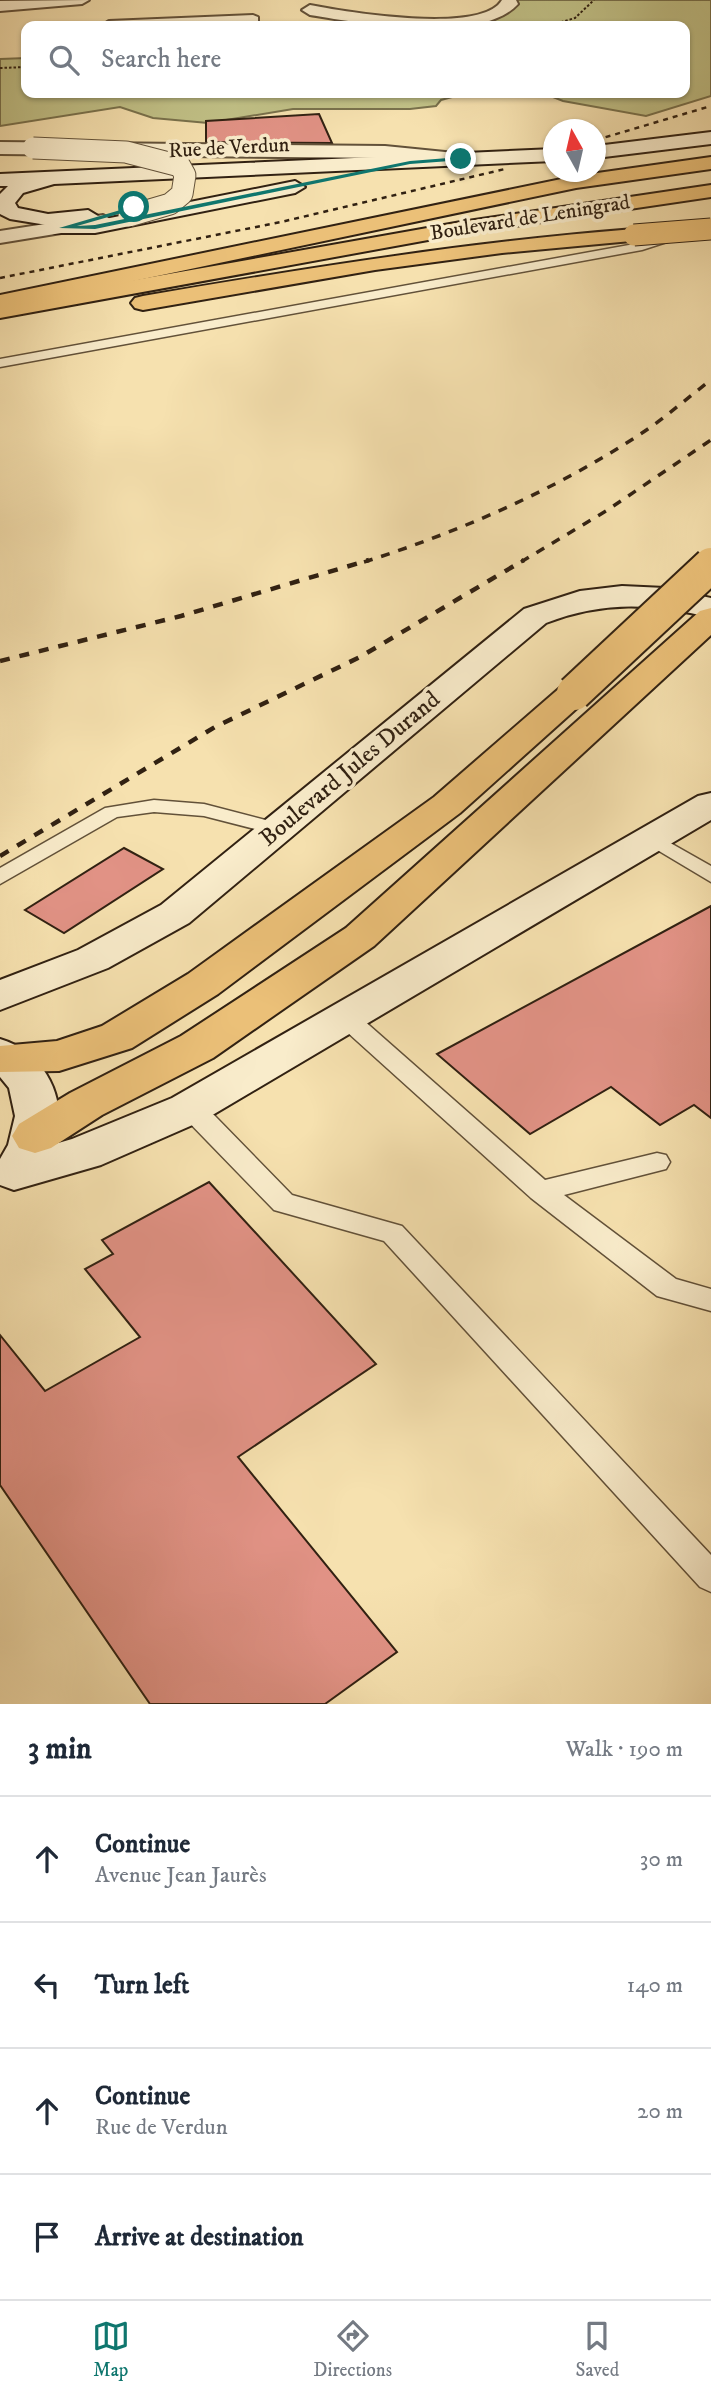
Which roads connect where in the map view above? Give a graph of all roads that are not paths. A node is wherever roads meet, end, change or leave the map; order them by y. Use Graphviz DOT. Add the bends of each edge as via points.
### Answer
graph roads {
  1 [pos="82,0"];
  2 [pos="349,0"];
  3 [pos="509,0"];
  4 [pos="52,1"];
  5 [pos="0,6"];
  6 [pos="190,8"];
  7 [pos="310,10"];
  8 [pos="291,14"];
  9 [pos="272,17"];
  10 [pos="253,20"];
  11 [pos="229,21"];
  12 [pos="248,21"];
  13 [pos="390,21"];
  14 [pos="441,21"];
  15 [pos="711,138"];
  16 [pos="33,148"];
  17 [pos="0,151"];
  18 [pos="606,151"];
  19 [pos="543,155"];
  20 [pos="458,159"];
  21 [pos="410,163"];
  22 [pos="711,163"];
  23 [pos="93,177"];
  24 [pos="3,179"];
  25 [pos="711,191"];
  26 [pos="653,199"];
  27 [pos="104,214"];
  28 [pos="711,220"];
  29 [pos="62,228"];
  30 [pos="711,229"];
  31 [pos="0,237"];
  32 [pos="0,302"];
  33 [pos="144,303"];
  34 [pos="0,311"];
  35 [pos="0,330"];
  36 [pos="0,363"];
  37 [pos="711,565"];
  38 [pos="711,608"];
  39 [pos="711,618"];
  40 [pos="711,804"];
  41 [pos="278,829"];
  42 [pos="651,838"];
  43 [pos="711,875"];
  44 [pos="0,877"];
  45 [pos="0,996"];
  46 [pos="345,1017"];
  47 [pos="4,1056"];
  48 [pos="188,1109"];
  49 [pos="657,1162"];
  50 [pos="16,1164"];
  51 [pos="540,1191"];
  52 [pos="711,1300"];
  53 [pos="711,1577"];
  1 -- 4 [label="main road"];
  2 -- 7 [label="main road"];
  3 -- 14 [label="main road" via="502,11 487,16"];
  4 -- 5 [label="main road"];
  6 -- 10 [label="main road"];
  7 -- 8 [label="main road"];
  7 -- 13 [label="main road"];
  9 -- 10 [label="main road"];
  10 -- 11 [label="main road"];
  10 -- 12 [label="main road"];
  15 -- 18 [label="main road"];
  16 -- 17 [label="main road"];
  16 -- 20 [label="main road" via="385,152"];
  16 -- 29 [label="main road, bridge" via="126,152 180,166 185,175 182,194 170,204"];
  17 -- 27 [label="main road" via="98,156 144,162 160,170 168,188 144,205"];
  19 -- 20 [label="main road, Rue de Verdun"];
  20 -- 21 [label="main road, Rue de Verdun"];
  20 -- 24 [label="main road, Rue de Verdun" via="57,171"];
  21 -- 23 [label="main road, Rue de Verdun"];
  21 -- 29 [label="main road" via="95,227"];
  22 -- 32 [label="main road" via="562,185"];
  23 -- 24 [label="main road, Rue de Verdun"];
  23 -- 27 [label="main road" via="17,188 5,203 10,213 26,218"];
  25 -- 26 [label="main road"];
  26 -- 33 [label="main road, Boulevard de Leningrad"];
  26 -- 34 [label="main road, Boulevard de Leningrad" via="461,228"];
  27 -- 29 [label="main road"];
  28 -- 36 [label="lane" via="642,246"];
  29 -- 31 [label="main road"];
  30 -- 33 [label="main road, bridge" via="502,246 375,262"];
  33 -- 35 [label="main road, Boulevard de Leningrad"];
  37 -- 47 [label="main road, bridge" via="447,805 209,980 117,1037 59,1056"];
  38 -- 41 [label="main road, Boulevard Jules Durand" via="669,597 609,594 535,616"];
  39 -- 50 [label="main road" via="360,937 197,1047 86,1104"];
  40 -- 42 [label="main road"];
  41 -- 44 [label="lane" via="204,810 154,806 113,813"];
  41 -- 45 [label="main road, Boulevard Jules Durand" via="175,914 93,959"];
  42 -- 43 [label="lane"];
  42 -- 46 [label="main road"];
  46 -- 48 [label="main road"];
  46 -- 51 [label="lane"];
  47 -- 50 [label="main road" via="24,1074 35,1093 38,1114"];
  48 -- 50 [label="main road" via="85,1153"];
  48 -- 53 [label="lane" via="283,1203 393,1233"];
  49 -- 51 [label="lane"];
  51 -- 52 [label="lane" via="667,1288"];
}
